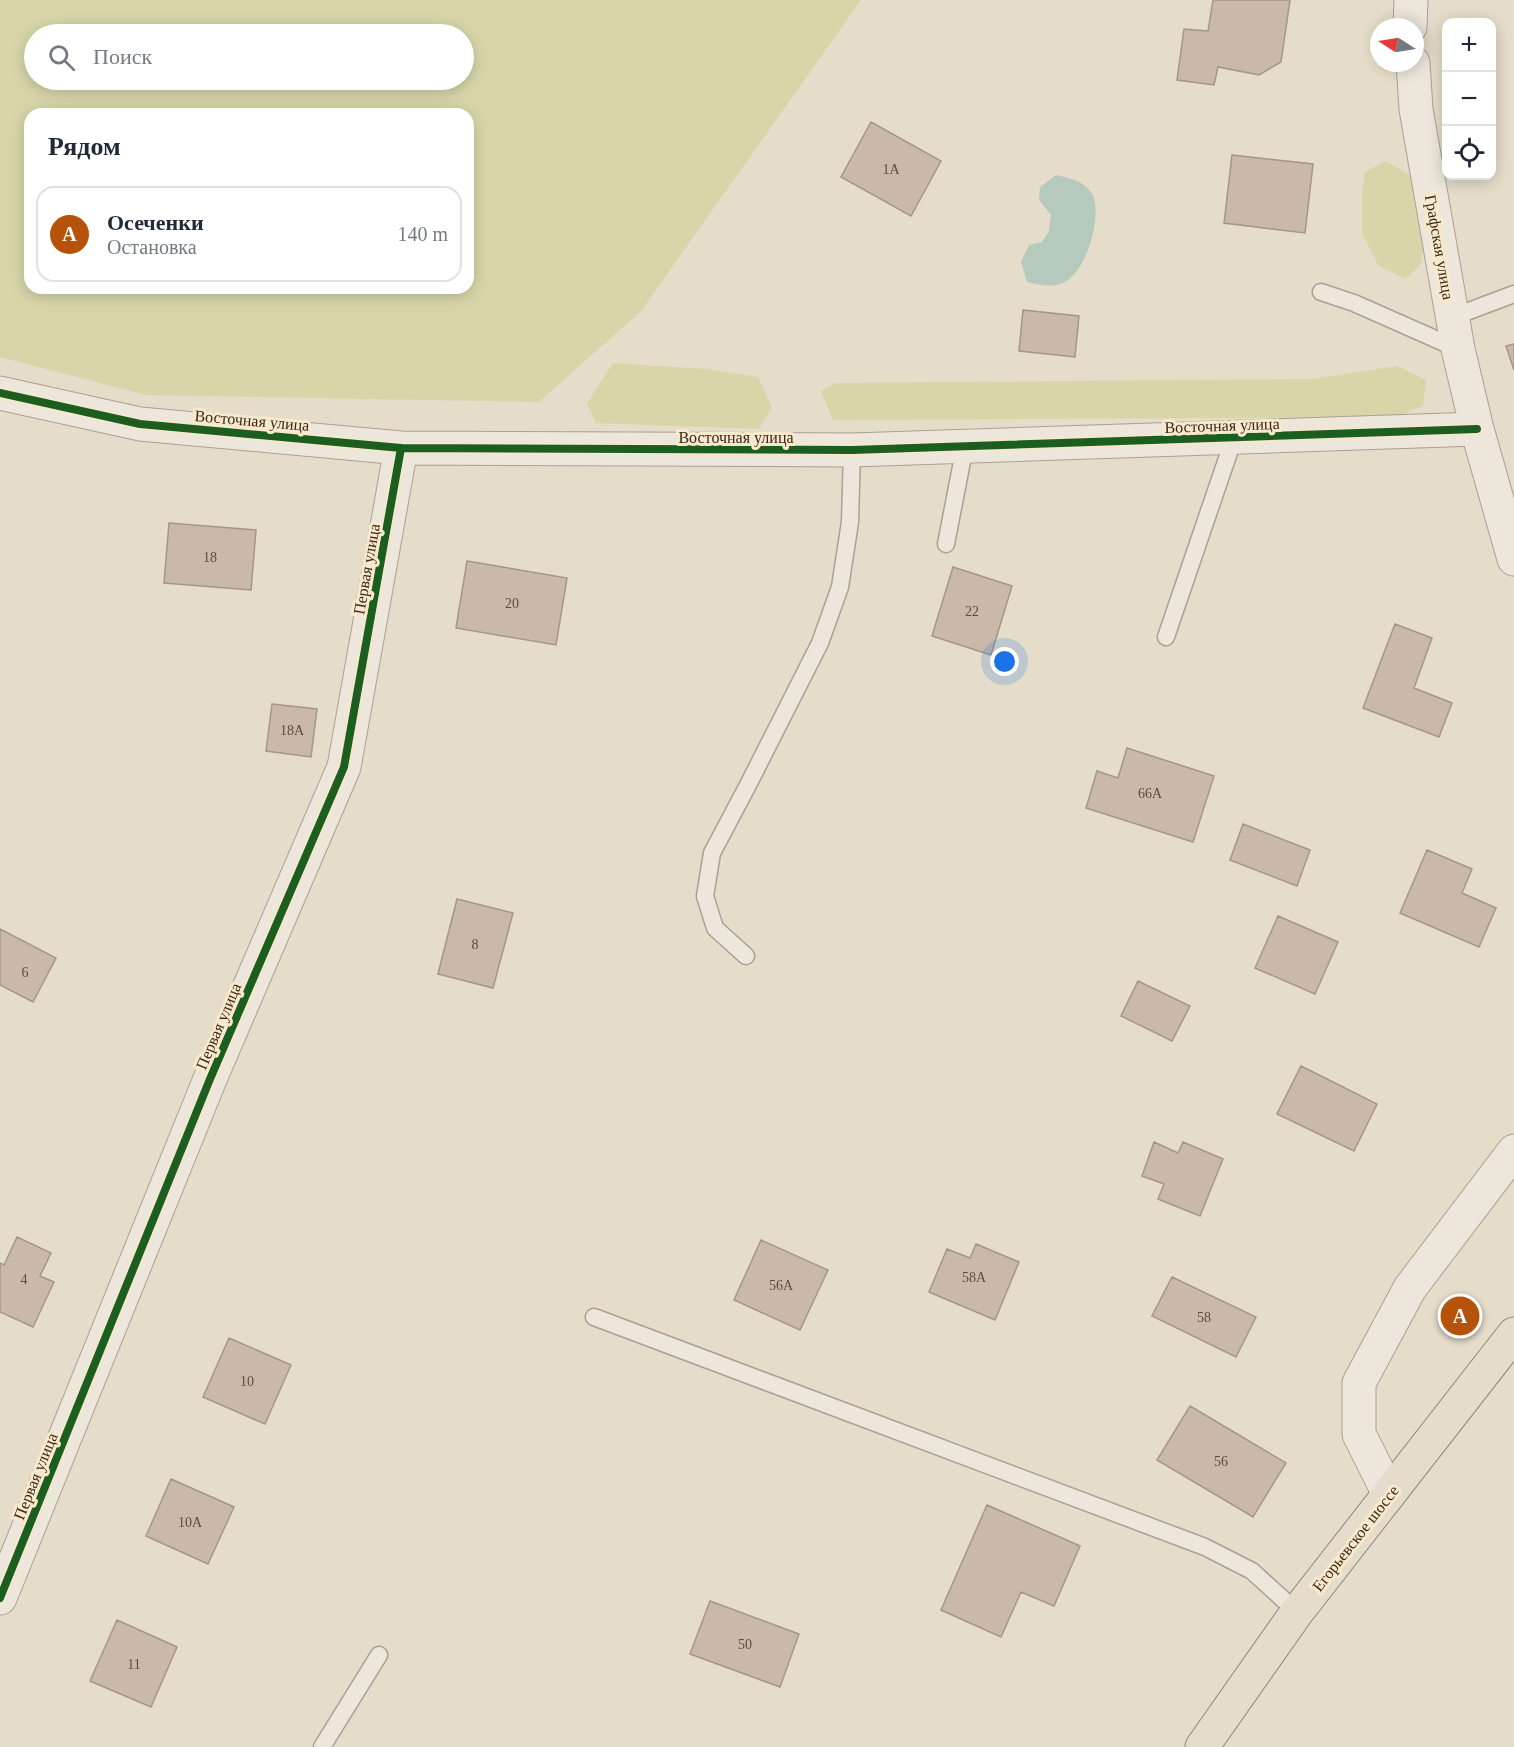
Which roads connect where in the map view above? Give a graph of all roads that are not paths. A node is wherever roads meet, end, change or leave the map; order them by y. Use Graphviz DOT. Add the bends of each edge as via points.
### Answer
graph roads {
  1 [pos="1411,0"];
  2 [pos="1410,18"];
  3 [pos="1414,72"];
  4 [pos="1321,292"];
  5 [pos="1514,294"];
  6 [pos="1453,317"];
  7 [pos="1458,349"];
  8 [pos="0,393"];
  9 [pos="1477,429"];
  10 [pos="1234,438"];
  11 [pos="964,446"];
  12 [pos="401,448"];
  13 [pos="852,450"];
  14 [pos="946,544"];
  15 [pos="1514,559"];
  16 [pos="1166,637"];
  17 [pos="746,956"];
  18 [pos="1514,1151"];
  19 [pos="594,1317"];
  20 [pos="1514,1334"];
  21 [pos="1389,1494"];
  22 [pos="0,1598"];
  23 [pos="1297,1612"];
  24 [pos="379,1655"];
  25 [pos="322,1747"];
  26 [pos="1202,1747"];
  1 -- 2 [label="street"];
  3 -- 6 [label="street, Графская улица" via="1416,109"];
  4 -- 7 [label="lane"];
  5 -- 6 [label="lane"];
  6 -- 7 [label="street, Графская улица"];
  7 -- 9 [label="street, Графская улица"];
  8 -- 12 [label="street, Восточная улица" via="140,424"];
  9 -- 10 [label="street, Восточная улица"];
  9 -- 15 [label="street"];
  10 -- 11 [label="street, Восточная улица"];
  10 -- 16 [label="lane"];
  11 -- 13 [label="street, Восточная улица"];
  11 -- 14 [label="lane"];
  12 -- 13 [label="street, Восточная улица"];
  12 -- 22 [label="street, Первая улица" via="344,767 210,1078"];
  13 -- 17 [label="lane" via="850,522 840,587 820,643 712,853 705,896 716,927"];
  18 -- 21 [label="street" via="1410,1288 1359,1383 1359,1434"];
  19 -- 23 [label="lane" via="1205,1548 1252,1571"];
  20 -- 21 [label="main road, Егорьевское шоссе"];
  21 -- 23 [label="main road, Егорьевское шоссе"];
  23 -- 26 [label="main road, Егорьевское шоссе"];
  24 -- 25 [label="lane"];
}
